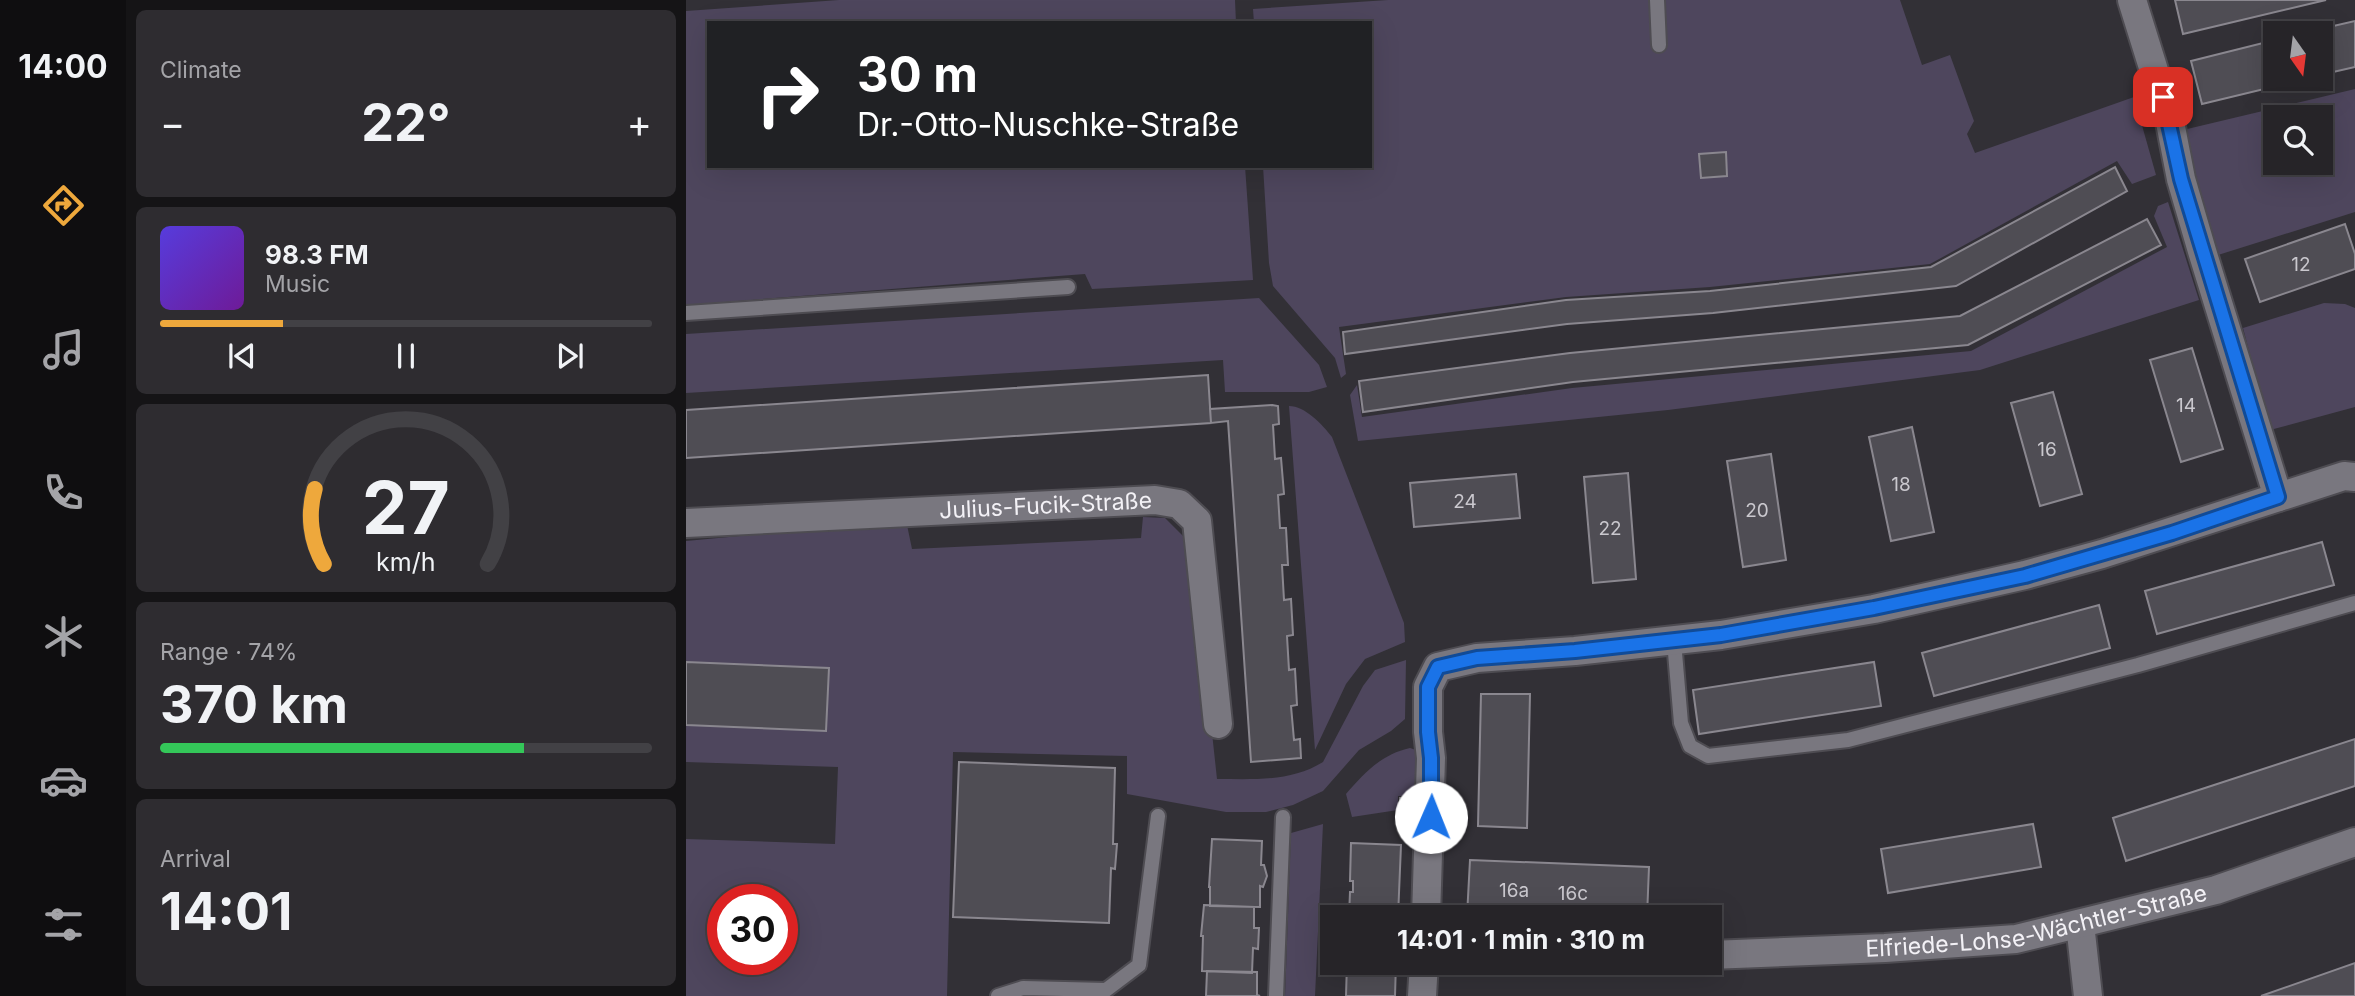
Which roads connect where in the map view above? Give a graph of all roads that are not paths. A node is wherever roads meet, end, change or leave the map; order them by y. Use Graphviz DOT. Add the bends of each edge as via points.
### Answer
graph roads {
  1 [pos="1657,0"];
  2 [pos="2132,0"];
  3 [pos="1658,46"];
  4 [pos="1068,286"];
  5 [pos="686,313"];
  6 [pos="2355,477"];
  7 [pos="2278,497"];
  8 [pos="686,523"];
  9 [pos="2355,603"];
  10 [pos="1674,641"];
  11 [pos="1218,724"];
  12 [pos="1158,816"];
  13 [pos="1283,817"];
  14 [pos="2355,842"];
  15 [pos="1426,905"];
  16 [pos="2080,924"];
  17 [pos="1722,955"];
  18 [pos="1423,975"];
  19 [pos="998,996"];
  20 [pos="1276,996"];
  21 [pos="1422,996"];
  22 [pos="2088,996"];
  1 -- 3 [label="lane"];
  2 -- 7 [label="street" via="2195,227"];
  4 -- 5 [label="lane"];
  6 -- 7 [label="street" via="2344,476"];
  7 -- 10 [label="street" via="2025,576 1874,608"];
  8 -- 11 [label="street, Julius-Fucik-Straße" via="1155,500 1179,504 1197,521"];
  9 -- 10 [label="lane" via="1848,740 1708,756 1689,746 1681,723"];
  10 -- 15 [label="street" via="1477,658 1438,667 1428,687 1431,758"];
  12 -- 19 [label="lane" via="1139,965 1107,990 1024,988"];
  13 -- 20 [label="lane"];
  14 -- 16 [label="street, Elfriede-Lohse-Wächtler-Straße" via="2216,890"];
  16 -- 17 [label="street, Elfriede-Lohse-Wächtler-Straße" via="2016,939"];
  16 -- 22 [label="street"];
  18 -- 21 [label="street"];
}
